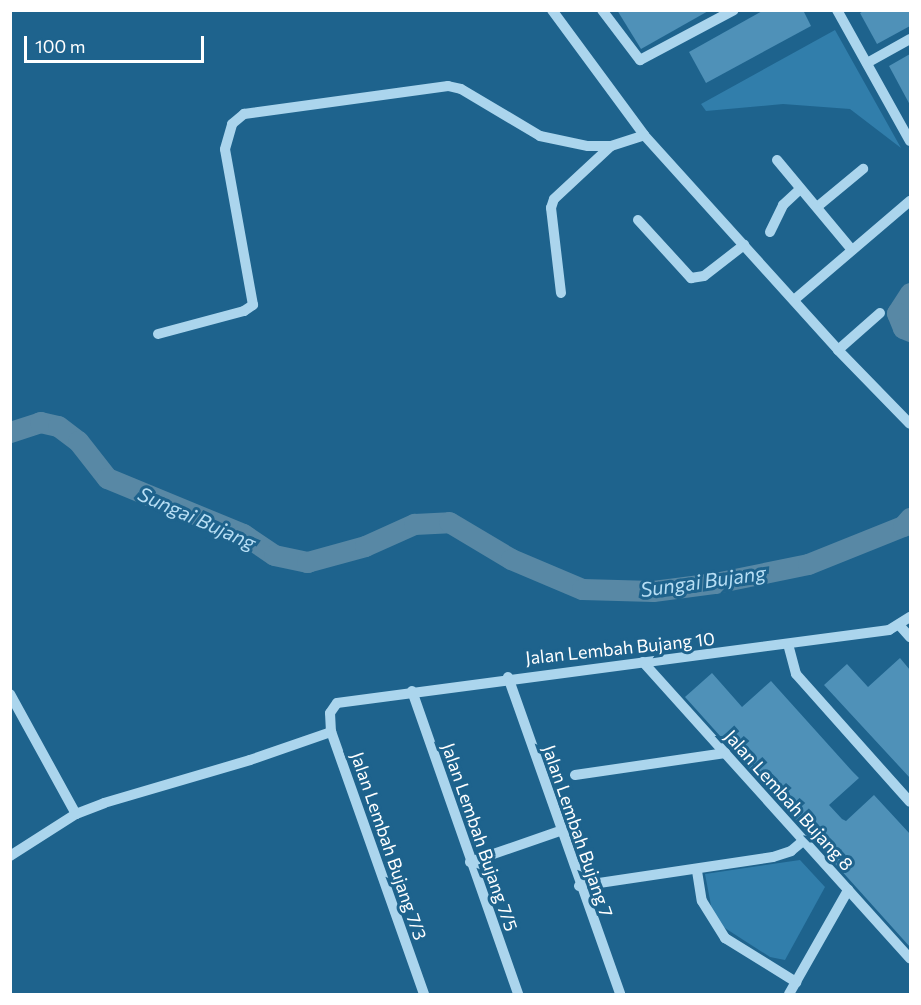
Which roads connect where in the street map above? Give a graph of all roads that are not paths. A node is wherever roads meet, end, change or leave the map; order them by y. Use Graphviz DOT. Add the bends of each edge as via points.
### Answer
graph roads {
  1 [pos="552,10"];
  2 [pos="602,10"];
  3 [pos="734,10"];
  4 [pos="837,10"];
  5 [pos="910,39"];
  6 [pos="867,63"];
  7 [pos="644,135"];
  8 [pos="910,141"];
  9 [pos="611,146"];
  10 [pos="777,160"];
  11 [pos="863,169"];
  12 [pos="800,189"];
  13 [pos="910,201"];
  14 [pos="817,207"];
  15 [pos="638,220"];
  16 [pos="770,232"];
  17 [pos="744,245"];
  18 [pos="852,250"];
  19 [pos="561,293"];
  20 [pos="794,300"];
  21 [pos="880,313"];
  22 [pos="158,334"];
  23 [pos="838,350"];
  24 [pos="910,424"];
  25 [pos="910,617"];
  26 [pos="900,626"];
  27 [pos="910,638"];
  28 [pos="788,644"];
  29 [pos="643,662"];
  30 [pos="507,677"];
  31 [pos="412,691"];
  32 [pos="10,694"];
  33 [pos="332,707"];
  34 [pos="331,732"];
  35 [pos="725,753"];
  36 [pos="575,775"];
  37 [pos="910,802"];
  38 [pos="76,814"];
  39 [pos="560,831"];
  40 [pos="804,840"];
  41 [pos="10,856"];
  42 [pos="470,862"];
  43 [pos="697,871"];
  44 [pos="579,886"];
  45 [pos="848,890"];
  46 [pos="910,959"];
  47 [pos="796,982"];
  48 [pos="424,994"];
  49 [pos="518,994"];
  50 [pos="620,994"];
  51 [pos="789,994"];
  1 -- 7 [label="street"];
  2 -- 3 [label="street" via="640,60"];
  4 -- 6 [label="street"];
  5 -- 6 [label="street"];
  6 -- 8 [label="street"];
  7 -- 9 [label="street"];
  7 -- 17 [label="street"];
  9 -- 19 [label="street" via="552,203"];
  9 -- 22 [label="street" via="588,146 540,136 461,89 448,86 244,114 231,124 225,149 253,305 244,312"];
  10 -- 12 [label="street"];
  11 -- 14 [label="street"];
  12 -- 14 [label="street"];
  12 -- 16 [label="street" via="783,205"];
  13 -- 18 [label="street"];
  14 -- 18 [label="street"];
  15 -- 17 [label="street" via="691,278 704,276"];
  17 -- 20 [label="street"];
  18 -- 20 [label="street"];
  20 -- 23 [label="street"];
  21 -- 23 [label="street"];
  23 -- 24 [label="street"];
  25 -- 26 [label="street"];
  26 -- 27 [label="street"];
  26 -- 28 [label="street, Jalan Lembah Bujang 10"];
  28 -- 29 [label="street, Jalan Lembah Bujang 10"];
  28 -- 37 [label="street" via="796,674"];
  29 -- 30 [label="street, Jalan Lembah Bujang 10"];
  29 -- 35 [label="street, Jalan Lembah Bujang 8"];
  30 -- 31 [label="street, Jalan Lembah Bujang 10"];
  30 -- 39 [label="street, Jalan Lembah Bujang 7"];
  31 -- 33 [label="street, Jalan Lembah Bujang 10" via="343,700"];
  31 -- 42 [label="street, Jalan Lembah Bujang 7/5"];
  32 -- 38 [label="street"];
  33 -- 34 [label="street, Jalan Lembah Bujang 7/3"];
  34 -- 38 [label="street"];
  34 -- 48 [label="street, Jalan Lembah Bujang 7/3"];
  35 -- 36 [label="street"];
  35 -- 40 [label="street, Jalan Lembah Bujang 8"];
  38 -- 41 [label="street"];
  39 -- 42 [label="street"];
  39 -- 44 [label="street, Jalan Lembah Bujang 7"];
  40 -- 43 [label="street" via="784,855"];
  40 -- 45 [label="street, Jalan Lembah Bujang 8"];
  42 -- 49 [label="street, Jalan Lembah Bujang 7/5"];
  43 -- 44 [label="street"];
  43 -- 47 [label="street" via="702,901 724,938"];
  44 -- 50 [label="street, Jalan Lembah Bujang 7"];
  45 -- 46 [label="street, Jalan Lembah Bujang 8"];
  45 -- 47 [label="street"];
  47 -- 51 [label="street"];
}
